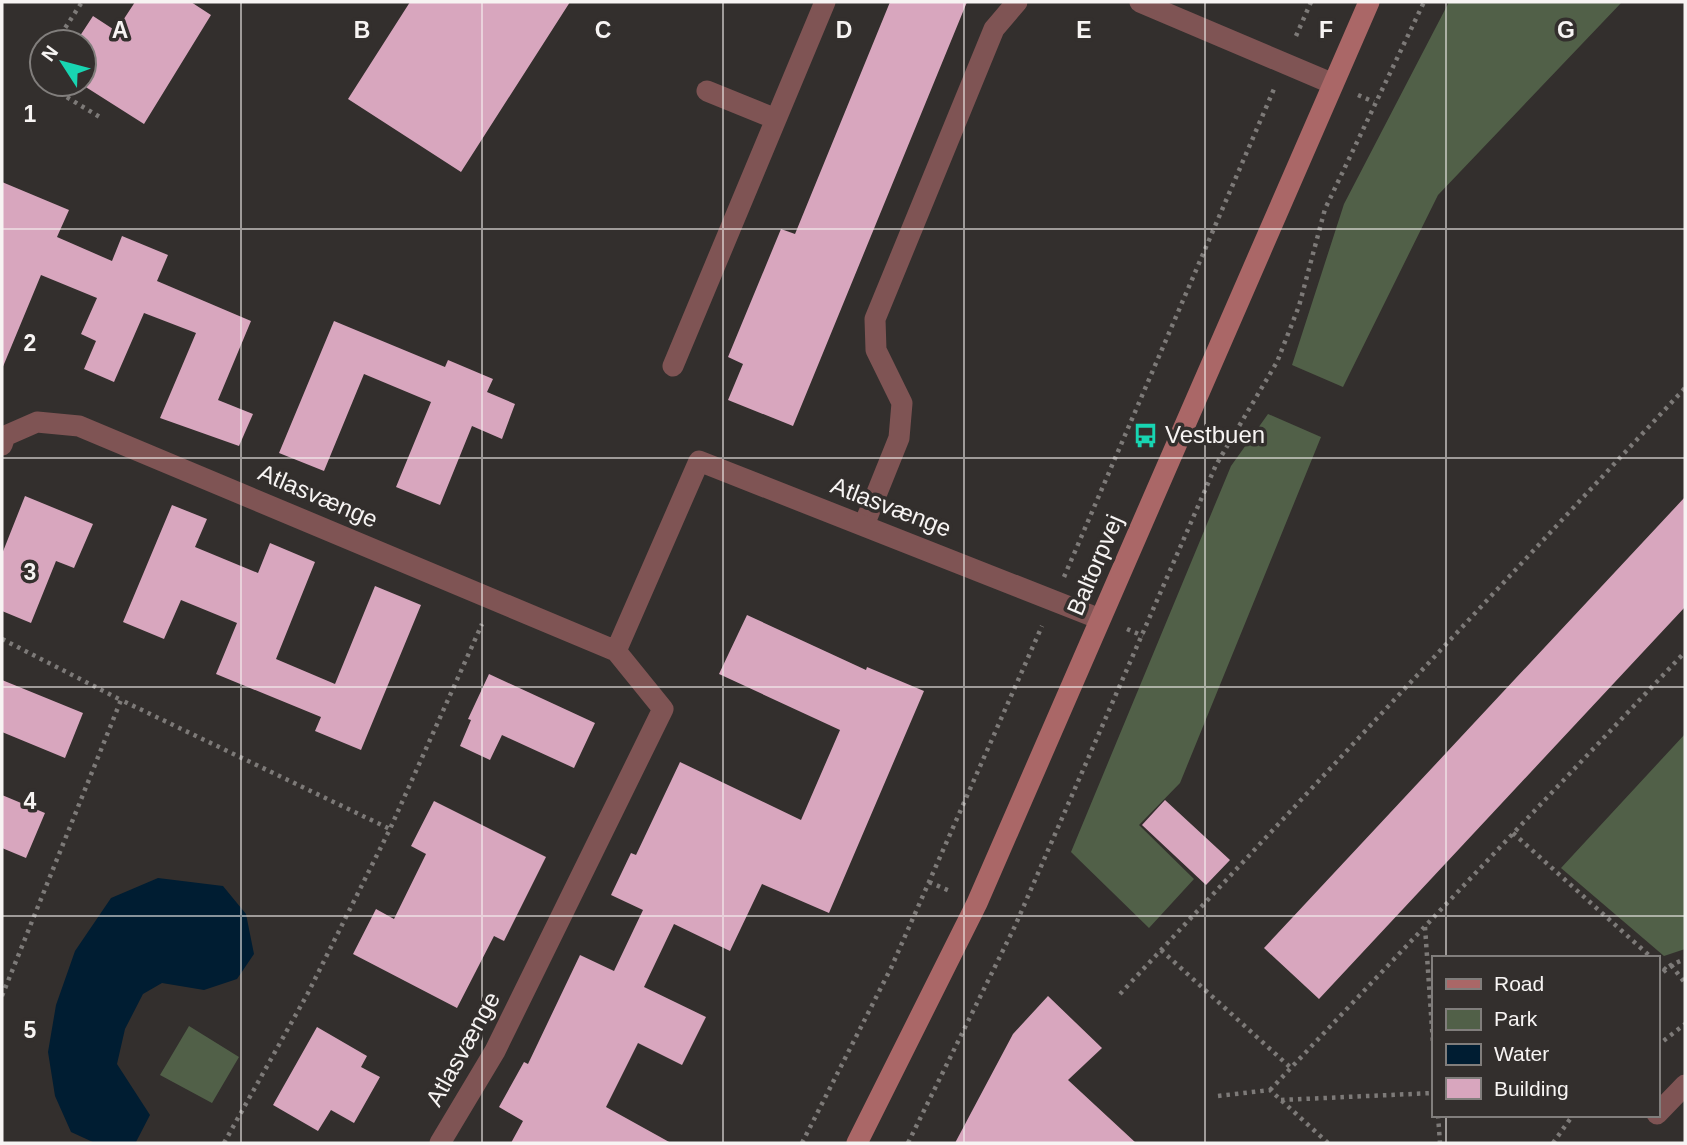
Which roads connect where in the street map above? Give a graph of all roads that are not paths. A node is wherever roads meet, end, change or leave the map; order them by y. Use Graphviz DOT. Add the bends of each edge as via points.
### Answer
graph roads {
  1 [pos="825,2"];
  2 [pos="1017,2"];
  3 [pos="1140,2"];
  4 [pos="1369,2"];
  5 [pos="1331,83"];
  6 [pos="707,91"];
  7 [pos="776,119"];
  8 [pos="673,366"];
  9 [pos="2,445"];
  10 [pos="864,525"];
  11 [pos="1100,619"];
  12 [pos="616,650"];
  13 [pos="1685,1085"];
  14 [pos="1659,1112"];
  15 [pos="440,1143"];
  16 [pos="858,1143"];
  1 -- 7 [label="street"];
  2 -- 10 [label="street" via="994,30 875,318 876,350 902,403 899,438"];
  3 -- 5 [label="street"];
  4 -- 5 [label="street, Baltorpvej"];
  5 -- 11 [label="street, Baltorpvej"];
  6 -- 7 [label="street"];
  7 -- 8 [label="street"];
  9 -- 12 [label="street, Atlasvænge" via="5,436 37,422 79,426"];
  10 -- 11 [label="street, Atlasvænge"];
  10 -- 12 [label="street, Atlasvænge" via="699,461"];
  11 -- 16 [label="street, Baltorpvej" via="976,903"];
  12 -- 15 [label="street, Atlasvænge" via="663,709 495,1051"];
  13 -- 14 [label="street"];
}
